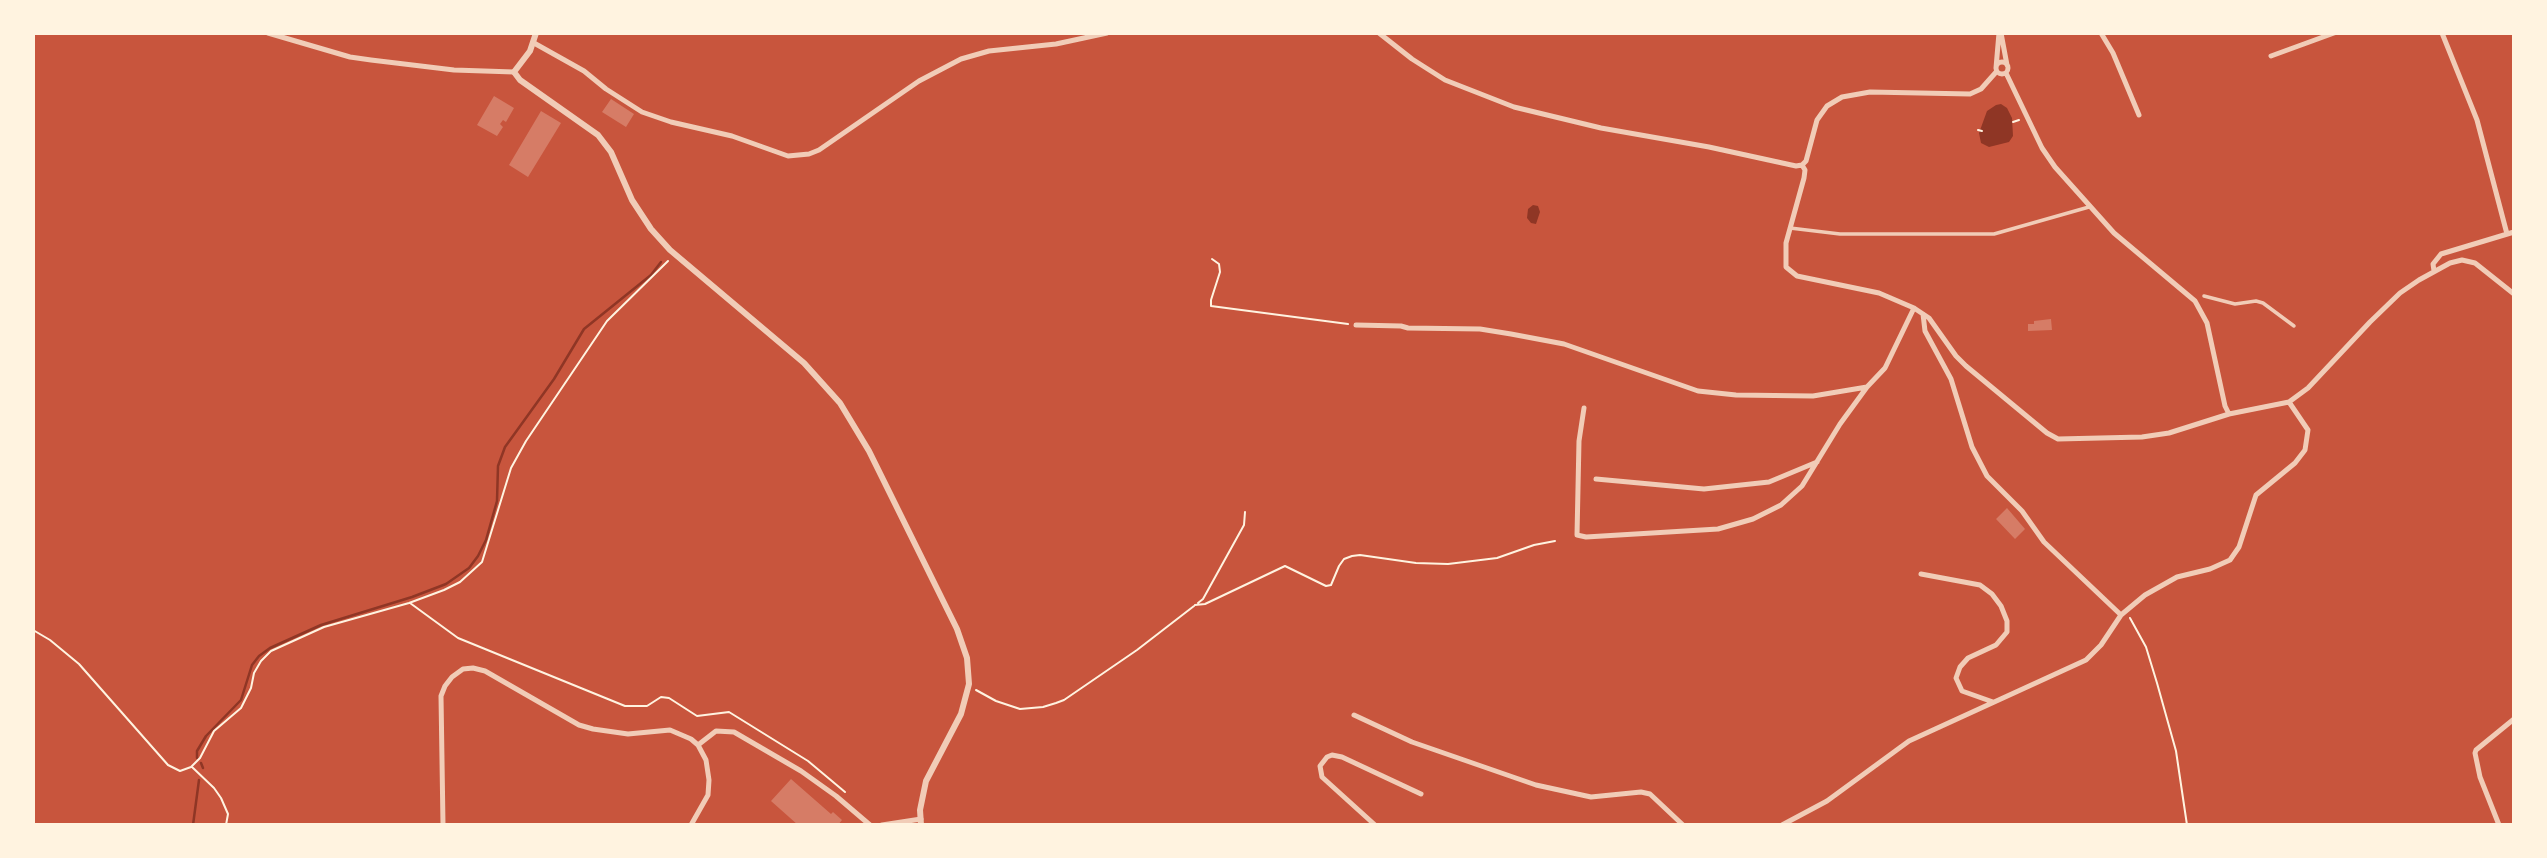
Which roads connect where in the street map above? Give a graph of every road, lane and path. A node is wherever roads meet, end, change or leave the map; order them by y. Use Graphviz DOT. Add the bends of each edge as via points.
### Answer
graph roads {
  1 [pos="268,33"];
  2 [pos="536,33"];
  3 [pos="1107,33"];
  4 [pos="1379,33"];
  5 [pos="2000,33"];
  6 [pos="2101,33"];
  7 [pos="2334,33"];
  8 [pos="2442,33"];
  9 [pos="534,43"];
  10 [pos="2271,56"];
  11 [pos="2007,65"];
  12 [pos="1997,69"];
  13 [pos="514,72"];
  14 [pos="2006,73"];
  15 [pos="2139,115"];
  16 [pos="2020,120"];
  17 [pos="2013,122"];
  18 [pos="1978,130"];
  19 [pos="1982,131"];
  20 [pos="1802,165"];
  21 [pos="2089,206"];
  22 [pos="1790,228"];
  23 [pos="2514,232"];
  24 [pos="2507,234"];
  25 [pos="1212,259"];
  26 [pos="669,260"];
  27 [pos="2434,271"];
  28 [pos="2514,294"];
  29 [pos="2204,296"];
  30 [pos="1913,307"];
  31 [pos="1923,314"];
  32 [pos="1356,324"];
  33 [pos="2294,326"];
  34 [pos="1867,387"];
  35 [pos="2289,402"];
  36 [pos="1584,408"];
  37 [pos="2229,414"];
  38 [pos="1817,462"];
  39 [pos="1596,479"];
  40 [pos="1245,512"];
  41 [pos="1555,541"];
  42 [pos="1921,573"];
  43 [pos="409,603"];
  44 [pos="1195,605"];
  45 [pos="2121,615"];
  46 [pos="33,630"];
  47 [pos="969,687"];
  48 [pos="1993,702"];
  49 [pos="1354,715"];
  50 [pos="2514,719"];
  51 [pos="698,745"];
  52 [pos="191,767"];
  53 [pos="1421,794"];
  54 [pos="850,800"];
  55 [pos="921,822"];
  56 [pos="226,825"];
  57 [pos="443,825"];
  58 [pos="691,825"];
  59 [pos="870,825"];
  60 [pos="882,825"];
  61 [pos="1374,825"];
  62 [pos="1683,825"];
  63 [pos="1782,825"];
  64 [pos="2187,825"];
  65 [pos="2499,825"];
  1 -- 13 [label="street" via="350,57"];
  2 -- 9 [label="street"];
  3 -- 9 [label="street" via="961,59 919,81 819,150 799,155 642,112"];
  4 -- 20 [label="street" via="1445,80 1514,107"];
  5 -- 11 [label="street"];
  5 -- 12 [label="street"];
  6 -- 15 [label="street"];
  7 -- 10 [label="street"];
  8 -- 24 [label="street" via="2477,120"];
  9 -- 13 [label="street"];
  11 -- 12 [label="street" via="2000,63"];
  11 -- 14 [label="street"];
  12 -- 14 [label="street"];
  12 -- 20 [label="street" via="1981,89 1970,94 1870,92 1833,101 1817,120"];
  13 -- 47 [label="street" via="598,135 611,152 643,220 657,236 804,363 840,403 869,451 957,629 967,658"];
  14 -- 21 [label="street" via="2042,148"];
  16 -- 17 [label="path"];
  18 -- 19 [label="path"];
  20 -- 22 [label="street" via="1804,178"];
  21 -- 22 [label="street" via="1994,234 1840,234"];
  21 -- 37 [label="street" via="2195,301 2207,323"];
  22 -- 30 [label="street" via="1784,261 1790,273 1879,293"];
  23 -- 24 [label="street"];
  24 -- 27 [label="street" via="2441,254 2433,264"];
  25 -- 32 [label="path" via="1220,272 1212,306"];
  26 -- 43 [label="path" via="607,321 526,441 510,468 482,562 460,582"];
  27 -- 28 [label="street" via="2470,261"];
  27 -- 35 [label="street" via="2392,300 2333,364"];
  29 -- 33 [label="street" via="2235,304 2263,303"];
  30 -- 31 [label="street"];
  30 -- 34 [label="street" via="1885,368"];
  31 -- 37 [label="street" via="1966,366 2059,439 2161,434"];
  31 -- 45 [label="street" via="1925,331 1951,379 1972,447 1987,476 2022,511 2044,542"];
  32 -- 34 [label="street" via="1496,331 1564,344 1698,391 1761,397"];
  34 -- 38 [label="street"];
  35 -- 37 [label="street"];
  35 -- 45 [label="street" via="2308,430 2305,450 2256,495 2239,547 2230,560 2163,584"];
  36 -- 38 [label="street" via="1578,441 1577,535 1718,529 1753,519 1790,498"];
  38 -- 39 [label="street" via="1769,482 1704,489"];
  40 -- 44 [label="path" via="1244,525 1203,599"];
  41 -- 44 [label="path" via="1497,558 1448,564 1352,556 1326,586 1285,566"];
  42 -- 48 [label="street" via="1980,585 2001,606 2007,632 1996,645 1968,658 1956,678 1962,691"];
  43 -- 52 [label="path" via="324,627 271,651 254,673 241,708 214,731"];
  43 -- 54 [label="path" via="458,638 625,706 647,706 661,697 697,716 726,712 808,761"];
  44 -- 47 [label="path" via="1056,703 1020,709"];
  45 -- 48 [label="street" via="2086,660"];
  45 -- 64 [label="path" via="2130,618 2149,654 2176,751"];
  46 -- 52 [label="path" via="79,664 168,765 180,771"];
  47 -- 55 [label="street" via="961,713 928,775"];
  48 -- 63 [label="street" via="1909,741 1827,801"];
  49 -- 62 [label="street" via="1423,746 1536,785 1591,797 1650,794"];
  50 -- 65 [label="street" via="2474,753"];
  51 -- 57 [label="street" via="670,730 628,734 579,725 485,671 463,670 445,685 440,702"];
  51 -- 58 [label="street" via="706,760 709,785"];
  51 -- 59 [label="street" via="716,730 734,732 801,771"];
  52 -- 56 [label="path" via="214,788 228,814"];
  53 -- 61 [label="street" via="1342,757 1327,757 1321,766 1322,777"];
  55 -- 60 [label="street"];
}
